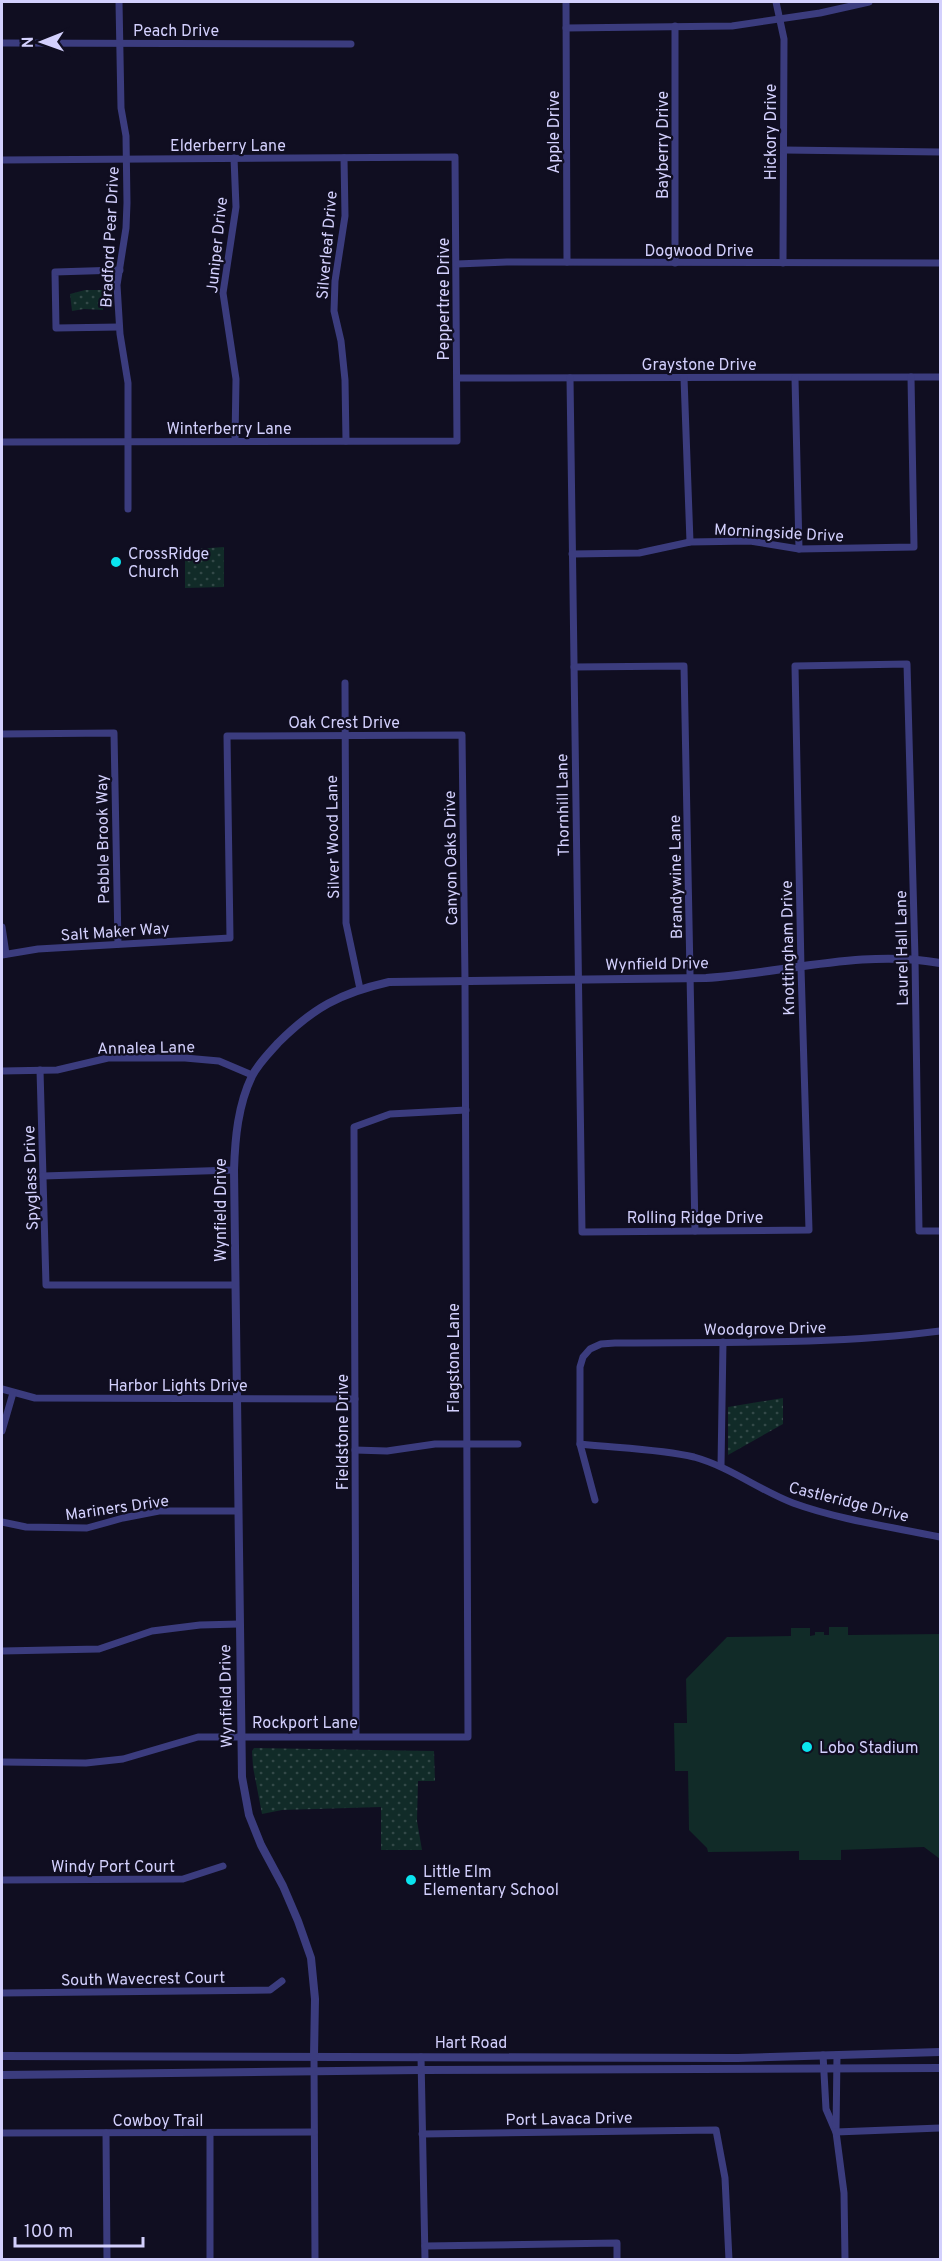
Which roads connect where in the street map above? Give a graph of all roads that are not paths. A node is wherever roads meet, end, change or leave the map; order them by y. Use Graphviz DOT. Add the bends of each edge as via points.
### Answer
graph roads {
  1 [pos="119,2"];
  2 [pos="566,2"];
  3 [pos="777,2"];
  4 [pos="869,2"];
  5 [pos="781,19"];
  6 [pos="675,26"];
  7 [pos="566,28"];
  8 [pos="2,43"];
  9 [pos="120,44"];
  10 [pos="351,44"];
  11 [pos="784,150"];
  12 [pos="940,152"];
  13 [pos="455,157"];
  14 [pos="234,158"];
  15 [pos="344,158"];
  16 [pos="126,159"];
  17 [pos="2,160"];
  18 [pos="567,262"];
  19 [pos="675,263"];
  20 [pos="783,263"];
  21 [pos="940,263"];
  22 [pos="457,264"];
  23 [pos="120,270"];
  24 [pos="119,327"];
  25 [pos="911,377"];
  26 [pos="940,377"];
  27 [pos="457,378"];
  28 [pos="570,378"];
  29 [pos="684,378"];
  30 [pos="795,378"];
  31 [pos="128,441"];
  32 [pos="235,441"];
  33 [pos="346,441"];
  34 [pos="457,441"];
  35 [pos="2,442"];
  36 [pos="128,509"];
  37 [pos="690,542"];
  38 [pos="798,549"];
  39 [pos="572,554"];
  40 [pos="795,666"];
  41 [pos="574,668"];
  42 [pos="345,683"];
  43 [pos="2,734"];
  44 [pos="462,735"];
  45 [pos="344,736"];
  46 [pos="2,927"];
  47 [pos="230,938"];
  48 [pos="118,944"];
  49 [pos="4,955"];
  50 [pos="915,958"];
  51 [pos="940,963"];
  52 [pos="801,968"];
  53 [pos="690,978"];
  54 [pos="578,979"];
  55 [pos="465,980"];
  56 [pos="360,989"];
  57 [pos="40,1070"];
  58 [pos="2,1071"];
  59 [pos="252,1075"];
  60 [pos="466,1110"];
  61 [pos="234,1170"];
  62 [pos="43,1176"];
  63 [pos="809,1230"];
  64 [pos="695,1231"];
  65 [pos="940,1231"];
  66 [pos="582,1232"];
  67 [pos="235,1285"];
  68 [pos="940,1331"];
  69 [pos="723,1342"];
  70 [pos="2,1389"];
  71 [pos="13,1393"];
  72 [pos="236,1399"];
  73 [pos="355,1399"];
  74 [pos="2,1431"];
  75 [pos="467,1443"];
  76 [pos="518,1444"];
  77 [pos="580,1444"];
  78 [pos="355,1450"];
  79 [pos="721,1466"];
  80 [pos="595,1500"];
  81 [pos="237,1511"];
  82 [pos="2,1522"];
  83 [pos="940,1537"];
  84 [pos="238,1624"];
  85 [pos="2,1650"];
  86 [pos="240,1736"];
  87 [pos="356,1736"];
  88 [pos="468,1737"];
  89 [pos="2,1762"];
  90 [pos="224,1866"];
  91 [pos="2,1880"];
  92 [pos="282,1981"];
  93 [pos="2,1993"];
  94 [pos="940,2052"];
  95 [pos="2,2055"];
  96 [pos="823,2055"];
  97 [pos="837,2055"];
  98 [pos="314,2056"];
  99 [pos="421,2057"];
  100 [pos="618,2057"];
  101 [pos="940,2068"];
  102 [pos="618,2069"];
  103 [pos="823,2069"];
  104 [pos="837,2069"];
  105 [pos="421,2070"];
  106 [pos="313,2071"];
  107 [pos="2,2075"];
  108 [pos="940,2128"];
  109 [pos="314,2132"];
  110 [pos="836,2132"];
  111 [pos="2,2133"];
  112 [pos="106,2133"];
  113 [pos="210,2133"];
  114 [pos="422,2134"];
  115 [pos="425,2246"];
  116 [pos="107,2259"];
  117 [pos="210,2259"];
  118 [pos="315,2259"];
  119 [pos="425,2259"];
  120 [pos="617,2259"];
  121 [pos="729,2259"];
  122 [pos="845,2259"];
  1 -- 9 [label="street, Bradford Pear Drive"];
  2 -- 7 [label="street, Apple Drive"];
  3 -- 5 [label="street, Hickory Drive"];
  4 -- 5 [label="street"];
  5 -- 6 [label="street" via="732,26"];
  5 -- 11 [label="street, Hickory Drive"];
  6 -- 7 [label="street"];
  6 -- 19 [label="street, Bayberry Drive"];
  7 -- 18 [label="street, Apple Drive"];
  8 -- 9 [label="street, Peach Drive"];
  9 -- 10 [label="street, Peach Drive"];
  9 -- 16 [label="street, Bradford Pear Drive"];
  11 -- 12 [label="street"];
  11 -- 20 [label="street, Hickory Drive"];
  13 -- 15 [label="street, Elderberry Lane"];
  13 -- 22 [label="street, Peppertree Drive"];
  14 -- 15 [label="street, Elderberry Lane"];
  14 -- 16 [label="street, Elderberry Lane"];
  14 -- 32 [label="street, Juniper Drive" via="236,207 223,293 236,379"];
  15 -- 33 [label="street, Silverleaf Drive" via="345,216 334,311 345,380"];
  16 -- 17 [label="street, Elderberry Lane"];
  16 -- 23 [label="street, Bradford Pear Drive" via="126,228"];
  18 -- 19 [label="street, Dogwood Drive"];
  18 -- 22 [label="street, Dogwood Drive"];
  19 -- 20 [label="street, Dogwood Drive"];
  20 -- 21 [label="street, Dogwood Drive"];
  22 -- 27 [label="street, Peppertree Drive"];
  23 -- 24 [label="street, Bradford Pear Drive"];
  23 -- 24 [label="street" via="55,272 56,328"];
  24 -- 31 [label="street, Bradford Pear Drive" via="128,383"];
  25 -- 26 [label="street, Graystone Drive"];
  25 -- 30 [label="street, Graystone Drive"];
  25 -- 38 [label="street, Morningside Drive" via="914,548"];
  27 -- 28 [label="street, Graystone Drive"];
  27 -- 34 [label="street, Peppertree Drive"];
  28 -- 29 [label="street, Graystone Drive"];
  28 -- 39 [label="street, Thornhill Lane"];
  29 -- 30 [label="street, Graystone Drive"];
  29 -- 37 [label="street"];
  30 -- 38 [label="street"];
  31 -- 32 [label="street, Winterberry Lane"];
  31 -- 35 [label="street, Winterberry Lane"];
  31 -- 36 [label="street, Bradford Pear Drive"];
  32 -- 33 [label="street, Winterberry Lane"];
  33 -- 34 [label="street, Winterberry Lane"];
  37 -- 38 [label="street, Morningside Drive" via="750,541"];
  37 -- 39 [label="street, Morningside Drive" via="639,553"];
  39 -- 41 [label="street, Thornhill Lane"];
  40 -- 50 [label="street, Laurel Hall Lane" via="907,664"];
  40 -- 52 [label="street, Knottingham Drive"];
  41 -- 53 [label="street, Brandywine Lane" via="684,666"];
  41 -- 54 [label="street, Thornhill Lane"];
  42 -- 45 [label="street, Silver Wood Lane"];
  43 -- 48 [label="street, Pebble Brook Way" via="114,733"];
  44 -- 45 [label="street, Oak Crest Drive"];
  44 -- 55 [label="street, Canyon Oaks Drive"];
  45 -- 47 [label="street, Oak Crest Drive" via="227,736"];
  45 -- 56 [label="street, Silver Wood Lane" via="346,923"];
  46 -- 49 [label="street"];
  47 -- 48 [label="street, Salt Maker Way"];
  48 -- 49 [label="street, Salt Maker Way"];
  50 -- 51 [label="street, Wynfield Drive"];
  50 -- 52 [label="street, Wynfield Drive" via="873,958"];
  50 -- 65 [label="street, Laurel Hall Lane" via="919,1231"];
  52 -- 53 [label="street, Wynfield Drive"];
  52 -- 63 [label="street, Knottingham Drive"];
  53 -- 54 [label="street, Wynfield Drive"];
  53 -- 64 [label="street, Brandywine Lane"];
  54 -- 55 [label="street, Wynfield Drive"];
  54 -- 66 [label="street, Thornhill Lane"];
  55 -- 56 [label="street, Wynfield Drive" via="389,982"];
  55 -- 60 [label="street, Flagstone Lane"];
  56 -- 59 [label="street, Wynfield Drive" via="325,1003 294,1026"];
  57 -- 58 [label="street, Annalea Lane"];
  57 -- 59 [label="street, Annalea Lane" via="108,1058 185,1058 219,1061"];
  57 -- 62 [label="street, Spyglass Drive"];
  59 -- 61 [label="street, Wynfield Drive" via="240,1112"];
  60 -- 73 [label="street, Fieldstone Drive" via="390,1114 354,1127"];
  60 -- 75 [label="street, Flagstone Lane"];
  61 -- 62 [label="street"];
  61 -- 67 [label="street, Wynfield Drive"];
  62 -- 67 [label="street, Spyglass Drive" via="46,1285"];
  63 -- 64 [label="street, Rolling Ridge Drive"];
  64 -- 66 [label="street, Rolling Ridge Drive"];
  67 -- 72 [label="street, Wynfield Drive"];
  68 -- 69 [label="street, Woodgrove Drive" via="818,1342"];
  69 -- 77 [label="street, Woodgrove Drive" via="615,1343 590,1349 580,1367"];
  69 -- 79 [label="street"];
  70 -- 71 [label="street, Harbor Lights Drive"];
  71 -- 72 [label="street, Harbor Lights Drive" via="35,1398"];
  71 -- 74 [label="street"];
  72 -- 73 [label="street, Harbor Lights Drive"];
  72 -- 81 [label="street, Wynfield Drive"];
  73 -- 78 [label="street, Fieldstone Drive"];
  75 -- 76 [label="street"];
  75 -- 78 [label="street"];
  75 -- 88 [label="street, Flagstone Lane"];
  77 -- 79 [label="street, Castleridge Drive" via="681,1455"];
  77 -- 80 [label="street"];
  78 -- 87 [label="street, Fieldstone Drive"];
  79 -- 83 [label="street, Castleridge Drive" via="796,1504"];
  81 -- 82 [label="street, Mariners Drive" via="159,1511 87,1528 26,1527"];
  81 -- 84 [label="street, Wynfield Drive"];
  84 -- 85 [label="street" via="152,1631 99,1649"];
  84 -- 86 [label="street, Wynfield Drive"];
  86 -- 87 [label="street, Rockport Lane"];
  86 -- 89 [label="street, Rockport Lane" via="198,1737 114,1760"];
  86 -- 98 [label="street, Wynfield Drive" via="249,1815 311,1958"];
  87 -- 88 [label="street, Rockport Lane"];
  90 -- 91 [label="street, Windy Port Court" via="183,1879"];
  92 -- 93 [label="street, South Wavecrest Court" via="270,1990"];
  94 -- 97 [label="street, Hart Road"];
  95 -- 98 [label="street, Hart Road"];
  96 -- 97 [label="street, Hart Road"];
  96 -- 100 [label="street, Hart Road"];
  96 -- 103 [label="street"];
  97 -- 104 [label="street"];
  98 -- 99 [label="street, Hart Road"];
  98 -- 106 [label="street"];
  99 -- 100 [label="street, Hart Road"];
  99 -- 105 [label="street"];
  100 -- 102 [label="street"];
  101 -- 104 [label="street, Hart Road"];
  102 -- 103 [label="street, Hart Road"];
  102 -- 105 [label="street, Hart Road"];
  103 -- 104 [label="street, Hart Road"];
  103 -- 110 [label="street" via="826,2109"];
  104 -- 110 [label="street"];
  105 -- 106 [label="street, Hart Road"];
  105 -- 114 [label="street"];
  106 -- 107 [label="street, Hart Road"];
  106 -- 109 [label="street"];
  108 -- 110 [label="street"];
  109 -- 113 [label="street, Cowboy Trail"];
  109 -- 118 [label="street"];
  110 -- 122 [label="street" via="844,2193"];
  111 -- 112 [label="street, Cowboy Trail"];
  112 -- 113 [label="street, Cowboy Trail"];
  112 -- 116 [label="street"];
  113 -- 117 [label="street"];
  114 -- 115 [label="street"];
  114 -- 121 [label="street, Port Lavaca Drive" via="716,2130 725,2178"];
  115 -- 119 [label="street"];
  115 -- 120 [label="street" via="617,2243"];
}
